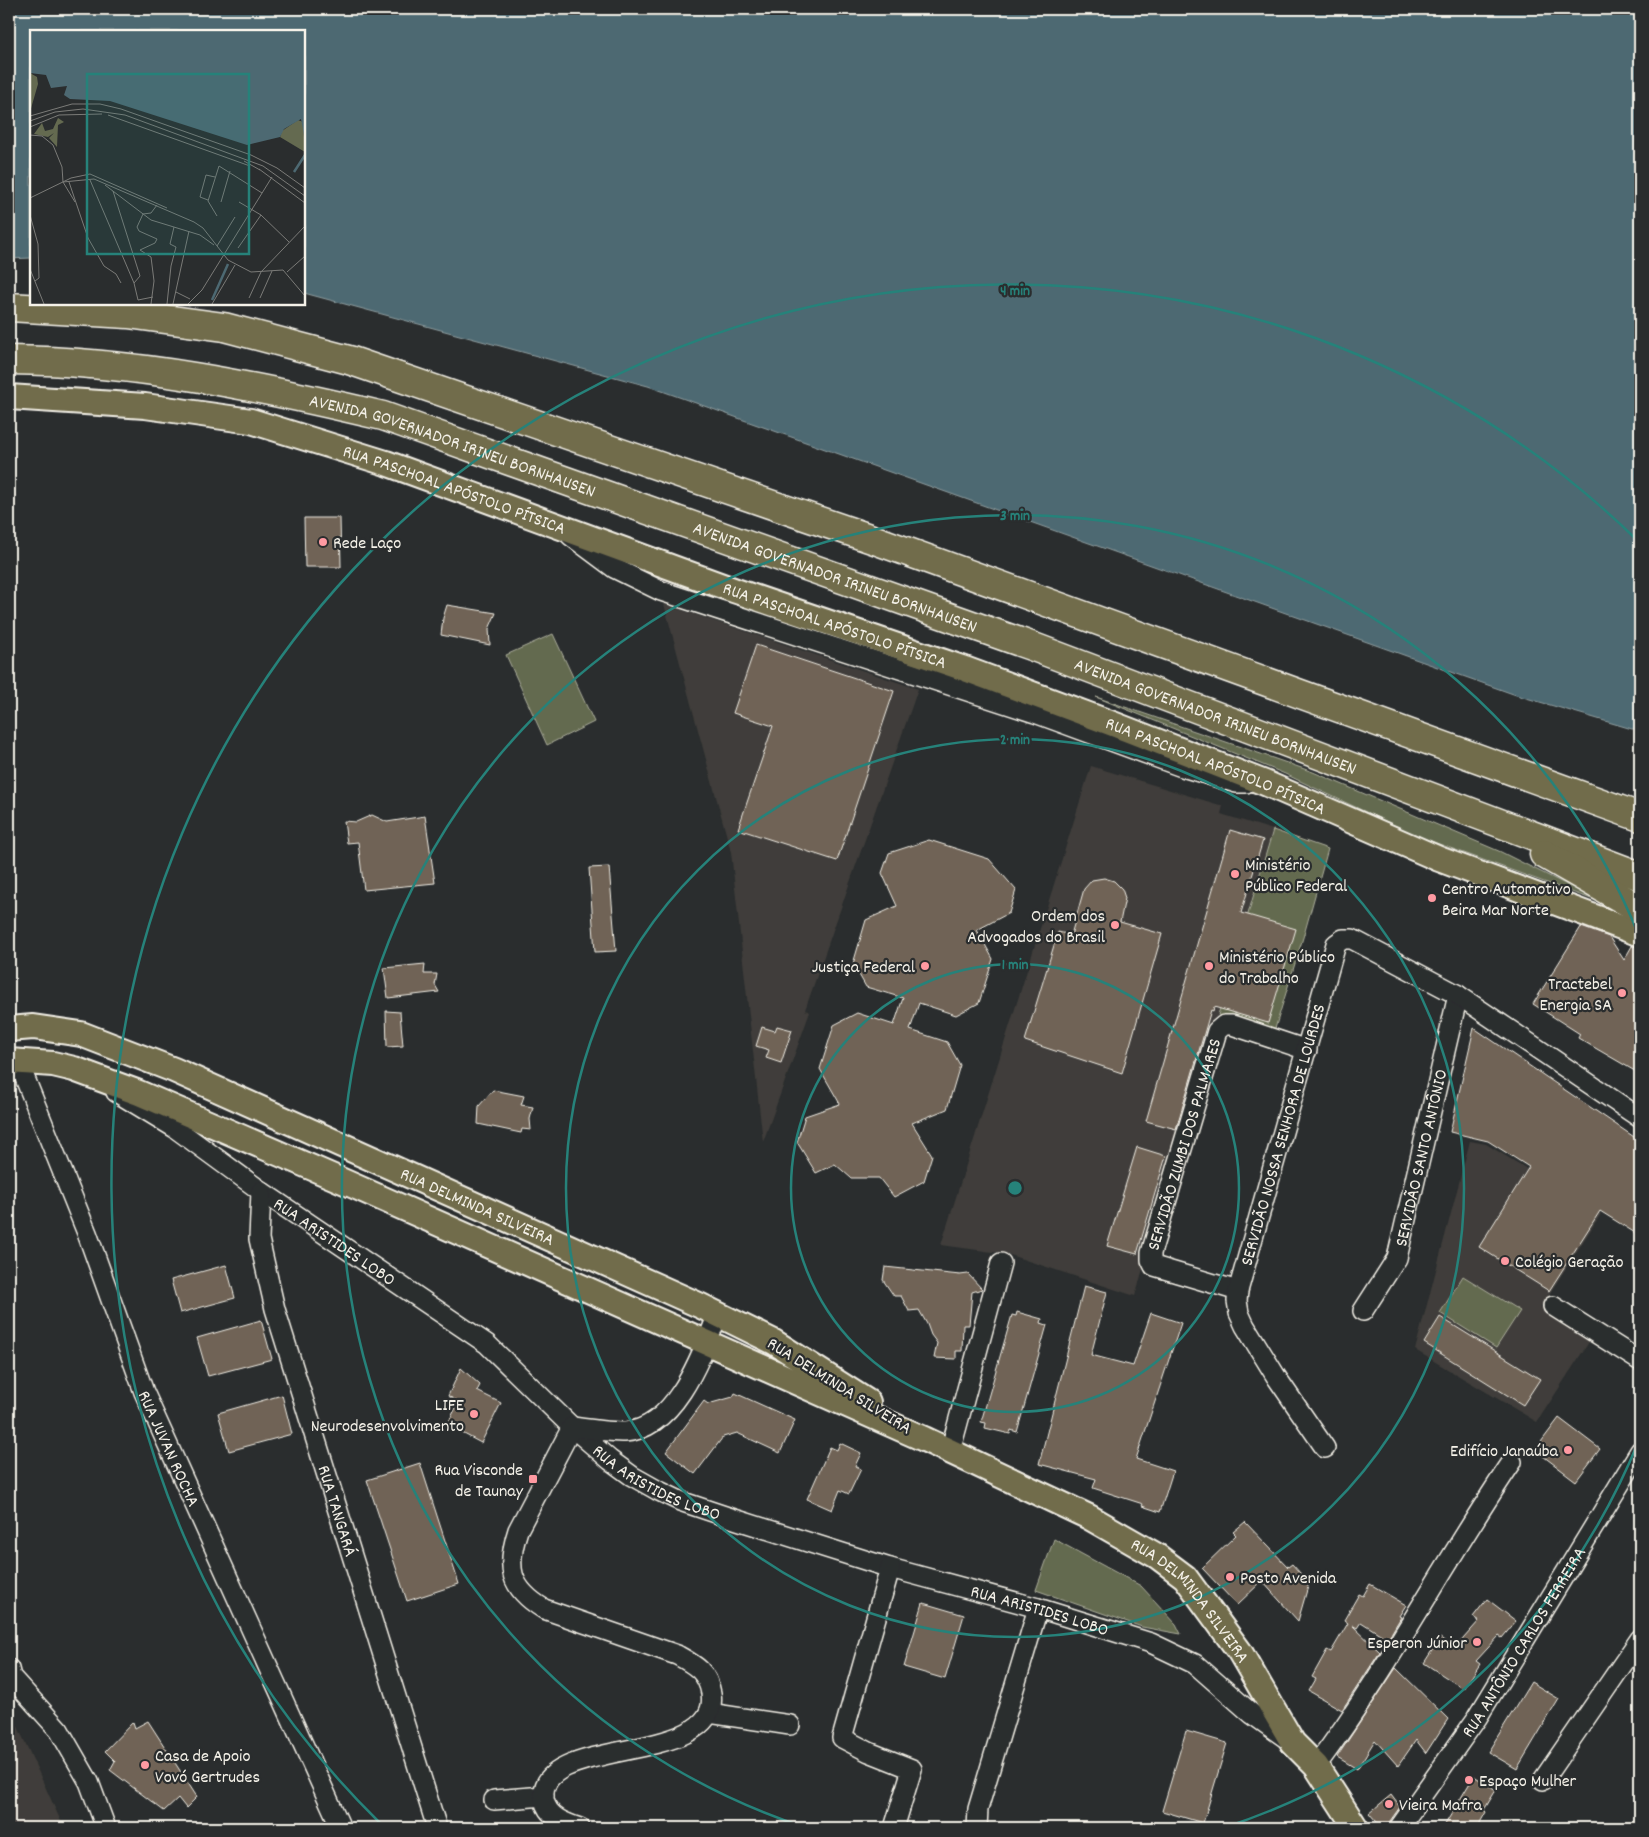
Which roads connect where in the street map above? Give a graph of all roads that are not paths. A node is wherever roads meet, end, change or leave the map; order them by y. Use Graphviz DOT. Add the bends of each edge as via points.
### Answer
graph roads {
  1 [pos="9,307"];
  2 [pos="9,360"];
  3 [pos="9,397"];
  4 [pos="1476,814"];
  5 [pos="1640,817"];
  6 [pos="1640,876"];
  7 [pos="1640,909"];
  8 [pos="1640,934"];
  9 [pos="1458,995"];
  10 [pos="9,1029"];
  11 [pos="1307,1050"];
  12 [pos="13,1061"];
  13 [pos="96,1076"];
  14 [pos="1640,1118"];
  15 [pos="261,1191"];
  16 [pos="1001,1263"];
  17 [pos="1238,1290"];
  18 [pos="1554,1306"];
  19 [pos="1363,1311"];
  20 [pos="718,1314"];
  21 [pos="706,1343"];
  22 [pos="1640,1360"];
  23 [pos="572,1427"];
  24 [pos="924,1439"];
  25 [pos="1325,1448"];
  26 [pos="1640,1451"];
  27 [pos="950,1452"];
  28 [pos="1512,1462"];
  29 [pos="890,1568"];
  30 [pos="1038,1608"];
  31 [pos="1640,1639"];
  32 [pos="9,1668"];
  33 [pos="708,1713"];
  34 [pos="790,1726"];
  35 [pos="1293,1744"];
  36 [pos="1316,1766"];
  37 [pos="1543,1780"];
  38 [pos="544,1796"];
  39 [pos="494,1800"];
  40 [pos="106,1828"];
  41 [pos="342,1828"];
  42 [pos="437,1828"];
  43 [pos="580,1828"];
  44 [pos="894,1828"];
  45 [pos="977,1828"];
  46 [pos="1356,1828"];
  47 [pos="1399,1828"];
  1 -- 5 [label="highway" via="128,314 224,327 349,360 875,540"];
  2 -- 4 [label="highway, AVENIDA GOVERNADOR IRINEU BORNHAUSEN" via="127,367 220,381 383,416 1031,646"];
  3 -- 8 [label="main road, RUA PASCHOAL APÓSTOLO PÍTSICA" via="144,406 251,421 386,463 1113,724 1264,783 1439,859"];
  4 -- 6 [label="highway, AVENIDA GOVERNADOR IRINEU BORNHAUSEN"];
  4 -- 7 [label="highway"];
  9 -- 11 [label="street, SERVIDÃO NOSSA SENHORA DE LOURDES" via="1352,939 1344,939 1336,944"];
  9 -- 14 [label="street, SERVIDÃO NOSSA SENHORA DE LOURDES"];
  9 -- 19 [label="street, SERVIDÃO SANTO ANTÔNIO" via="1397,1258"];
  10 -- 20 [label="main road, RUA DELMINDA SILVEIRA" via="33,1027 81,1034 174,1070"];
  11 -- 17 [label="street, SERVIDÃO NOSSA SENHORA DE LOURDES"];
  11 -- 17 [label="street, SERVIDÃO ZUMBI DOS PALMARES" via="1232,1025 1224,1025 1217,1031 1151,1253 1154,1266"];
  12 -- 13 [label="main road, RUA DELMINDA SILVEIRA" via="53,1064"];
  12 -- 41 [label="street, RUA JUVAN ROCHA" via="88,1233 144,1392"];
  13 -- 15 [label="street, RUA ARISTIDES LOBO" via="101,1083 175,1128"];
  13 -- 21 [label="main road, RUA DELMINDA SILVEIRA" via="336,1178"];
  15 -- 23 [label="street, RUA ARISTIDES LOBO" via="487,1344"];
  15 -- 42 [label="street, RUA TANGARÁ" via="259,1239 275,1309"];
  16 -- 27 [label="street"];
  17 -- 25 [label="street, SERVIDÃO NOSSA SENHORA DE LOURDES" via="1239,1313 1245,1326"];
  18 -- 22 [label="street"];
  20 -- 21 [label="street"];
  20 -- 24 [label="main road, RUA DELMINDA SILVEIRA" via="800,1357"];
  21 -- 23 [label="street" via="674,1404 651,1425 626,1432"];
  21 -- 24 [label="main road, RUA DELMINDA SILVEIRA"];
  23 -- 29 [label="street, RUA ARISTIDES LOBO" via="632,1476 680,1501"];
  23 -- 33 [label="street" via="518,1530 512,1558 512,1573 517,1587 530,1601 544,1609 677,1655 696,1665 708,1681 712,1699"];
  24 -- 27 [label="main road, RUA DELMINDA SILVEIRA"];
  26 -- 47 [label="street, RUA ANTÔNIO CARLOS FERREIRA" via="1477,1718"];
  27 -- 35 [label="main road, RUA DELMINDA SILVEIRA" via="1090,1517 1157,1556 1185,1577 1240,1652"];
  28 -- 36 [label="street" via="1405,1633"];
  29 -- 30 [label="street, RUA ARISTIDES LOBO"];
  29 -- 44 [label="street" via="842,1738 912,1769"];
  30 -- 35 [label="street, RUA ARISTIDES LOBO" via="1151,1643 1195,1664 1252,1714"];
  30 -- 45 [label="street" via="978,1809"];
  31 -- 37 [label="street"];
  32 -- 40 [label="street" via="11,1677 59,1730 89,1782"];
  33 -- 34 [label="street"];
  33 -- 38 [label="street" via="691,1731 672,1740 576,1762 560,1769 548,1782"];
  35 -- 36 [label="main road, RUA DELMINDA SILVEIRA"];
  36 -- 46 [label="main road, RUA DELMINDA SILVEIRA"];
  38 -- 39 [label="street"];
  38 -- 43 [label="street" via="553,1816"];
}
